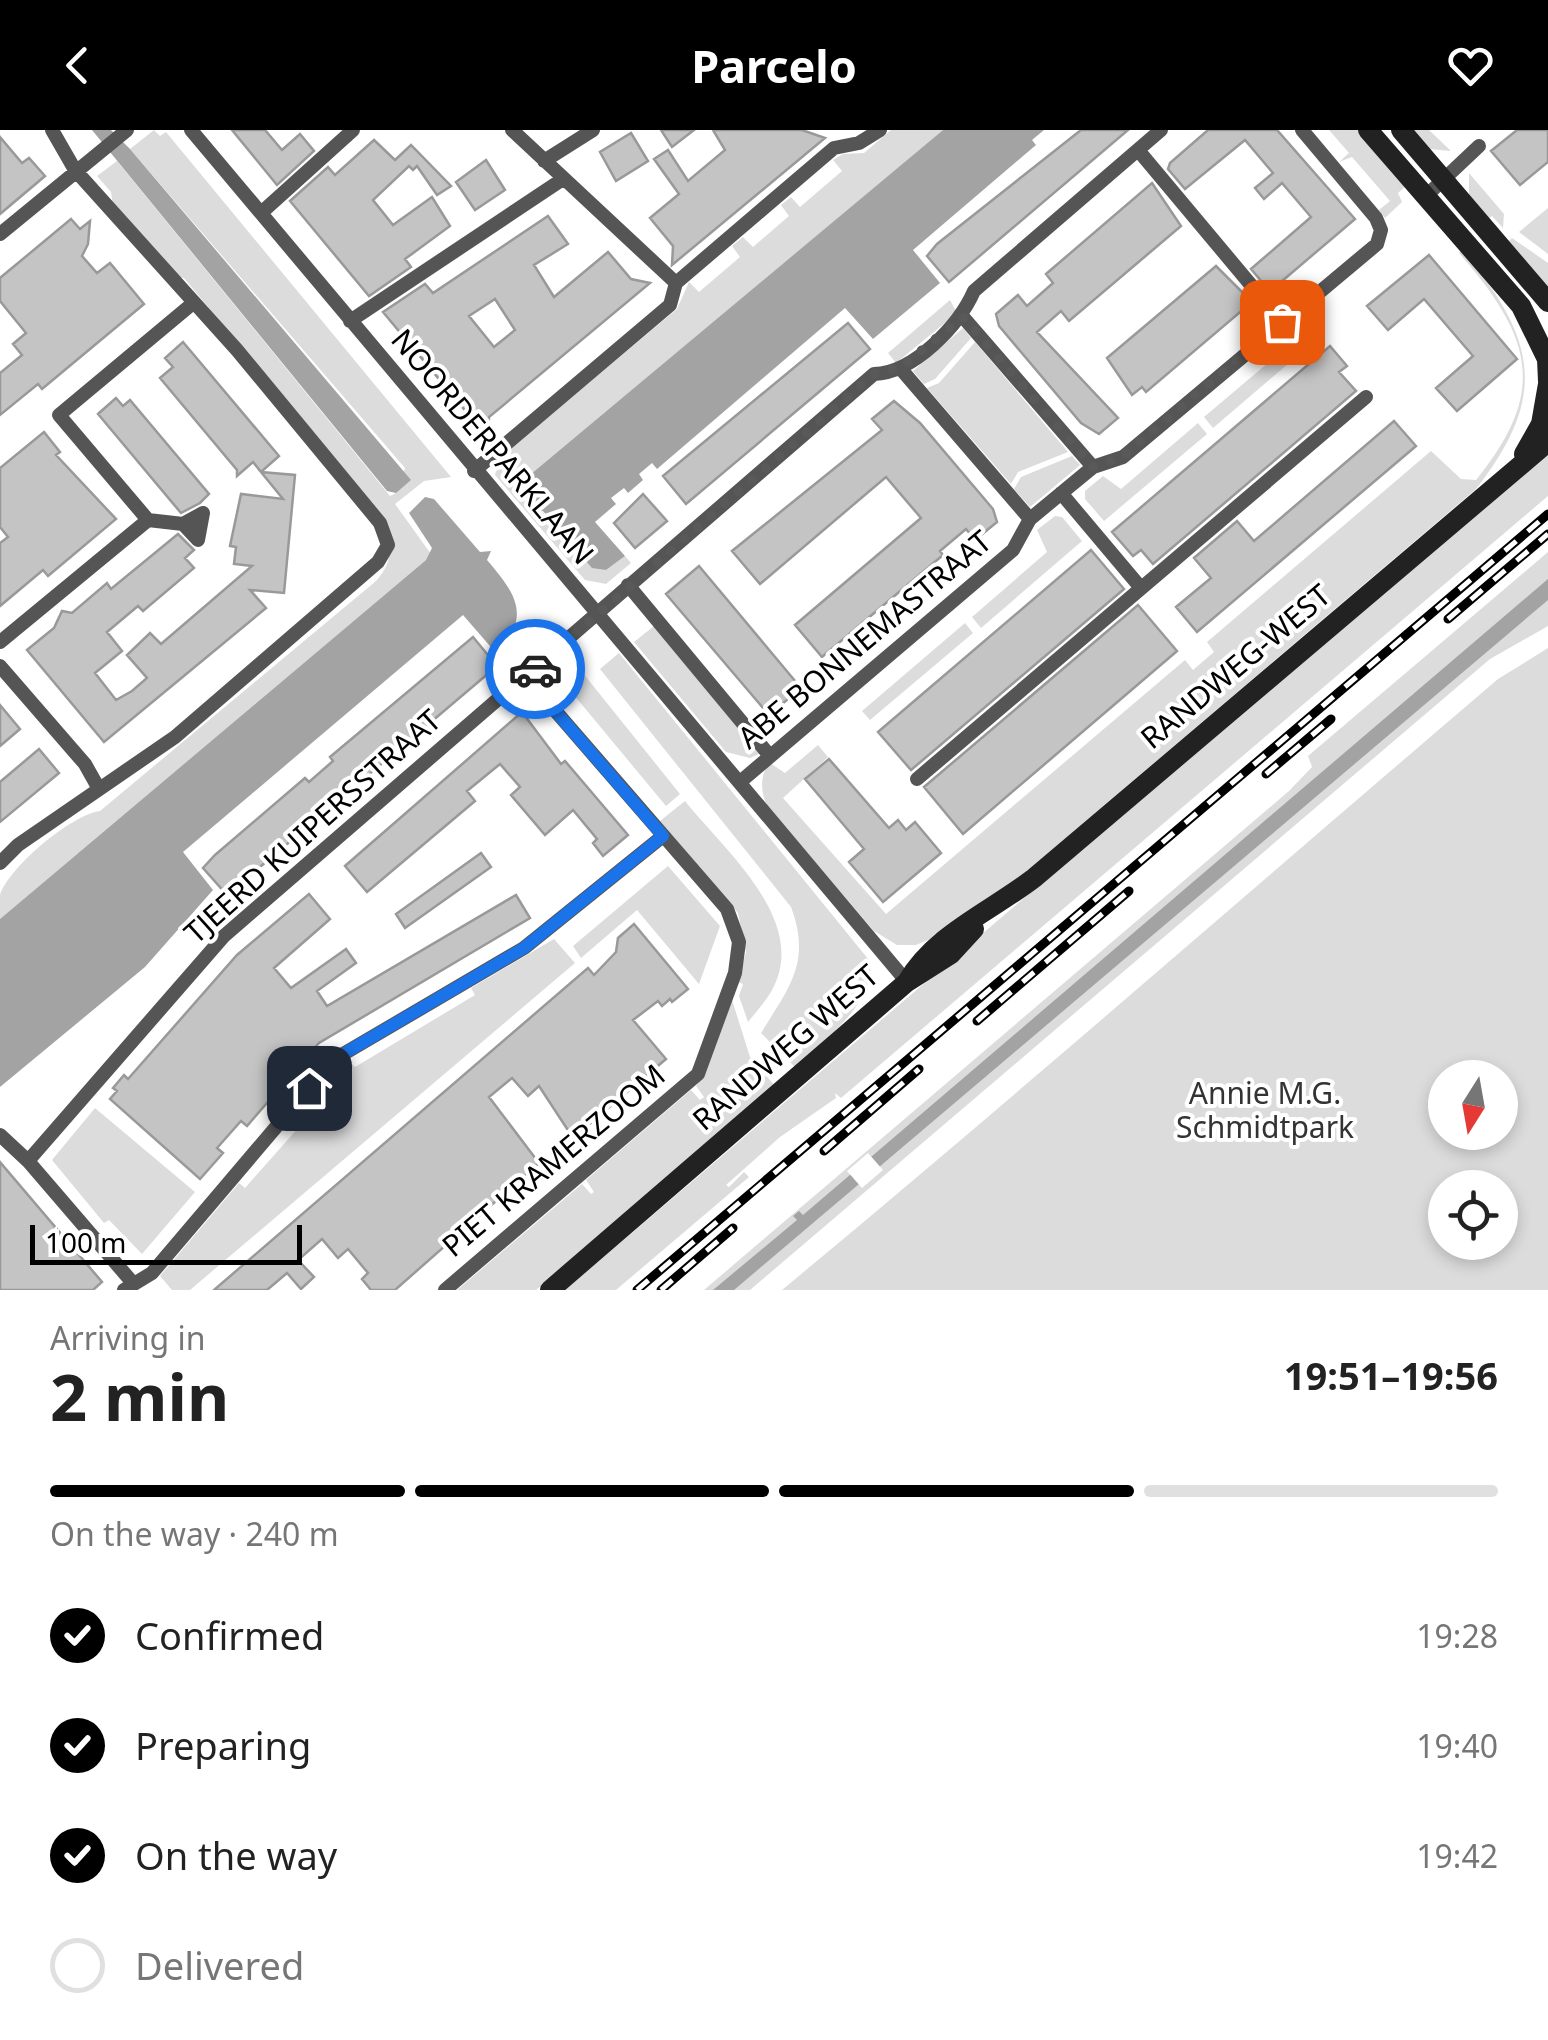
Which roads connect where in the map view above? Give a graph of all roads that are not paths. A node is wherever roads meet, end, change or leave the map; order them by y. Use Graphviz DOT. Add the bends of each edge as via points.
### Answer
graph roads {
  1 [pos="52,130"];
  2 [pos="128,130"];
  3 [pos="352,130"];
  4 [pos="512,130"];
  5 [pos="593,130"];
  6 [pos="880,130"];
  7 [pos="1161,130"];
  8 [pos="1302,130"];
  9 [pos="1368,130"];
  10 [pos="1401,130"];
  11 [pos="195,131"];
  12 [pos="842,136"];
  13 [pos="1479,146"];
  14 [pos="1138,150"];
  15 [pos="544,161"];
  16 [pos="76,170"];
  17 [pos="563,179"];
  18 [pos="1444,180"];
  19 [pos="1426,196"];
  20 [pos="260,213"];
  21 [pos="0,234"];
  22 [pos="676,283"];
  23 [pos="1548,302"];
  24 [pos="192,304"];
  25 [pos="963,317"];
  26 [pos="350,321"];
  27 [pos="1282,322"];
  28 [pos="1547,358"];
  29 [pos="900,368"];
  30 [pos="1548,383"];
  31 [pos="1366,397"];
  32 [pos="1548,442"];
  33 [pos="1518,464"];
  34 [pos="1093,467"];
  35 [pos="474,471"];
  36 [pos="1061,493"];
  37 [pos="1030,519"];
  38 [pos="148,520"];
  39 [pos="183,524"];
  40 [pos="628,585"];
  41 [pos="1141,588"];
  42 [pos="598,612"];
  43 [pos="0,642"];
  44 [pos="0,666"];
  45 [pos="526,677"];
  46 [pos="770,756"];
  47 [pos="917,779"];
  48 [pos="740,782"];
  49 [pos="98,789"];
  50 [pos="663,836"];
  51 [pos="0,863"];
  52 [pos="990,912"];
  53 [pos="907,982"];
  54 [pos="0,1135"];
  55 [pos="28,1161"];
  56 [pos="128,1286"];
  57 [pos="445,1290"];
  58 [pos="550,1290"];
  1 -- 16 [label="street"];
  2 -- 16 [label="street"];
  3 -- 20 [label="street"];
  4 -- 15 [label="street"];
  5 -- 15 [label="street"];
  6 -- 12 [label="street" via="859,143"];
  7 -- 14 [label="street, TJEERD KUIPERSSTRAAT"];
  8 -- 27 [label="street, ABE BONNEMASTRAAT" via="1381,230 1377,244"];
  9 -- 19 [label="main road, RANDWEG-WEST"];
  10 -- 18 [label="main road"];
  11 -- 20 [label="street, NOORDERPARKLAAN"];
  12 -- 22 [label="street"];
  13 -- 18 [label="street"];
  14 -- 25 [label="street, TJEERD KUIPERSSTRAAT" via="974,291"];
  14 -- 27 [label="street"];
  15 -- 17 [label="street"];
  16 -- 21 [label="street"];
  16 -- 24 [label="street"];
  17 -- 22 [label="street"];
  17 -- 26 [label="street"];
  18 -- 19 [label="street"];
  18 -- 23 [label="main road"];
  19 -- 28 [label="main road, RANDWEG-WEST" via="1521,306"];
  20 -- 26 [label="street, NOORDERPARKLAAN"];
  22 -- 35 [label="street" via="670,305"];
  24 -- 38 [label="street" via="59,414"];
  24 -- 49 [label="street" via="380,523 388,545 378,562 175,737"];
  25 -- 29 [label="street, TJEERD KUIPERSSTRAAT"];
  25 -- 34 [label="street"];
  26 -- 35 [label="street, NOORDERPARKLAAN"];
  27 -- 34 [label="street, ABE BONNEMASTRAAT" via="1122,457"];
  28 -- 30 [label="main road, RANDWEG-WEST"];
  29 -- 37 [label="street"];
  29 -- 40 [label="street, TJEERD KUIPERSSTRAAT" via="874,374"];
  30 -- 33 [label="main road, RANDWEG-WEST" via="1541,424"];
  31 -- 41 [label="street"];
  32 -- 33 [label="main road, RANDWEG-WEST"];
  33 -- 52 [label="main road, RANDWEG-WEST"];
  34 -- 36 [label="street, ABE BONNEMASTRAAT"];
  35 -- 42 [label="street, NOORDERPARKLAAN"];
  36 -- 37 [label="street, ABE BONNEMASTRAAT"];
  36 -- 41 [label="street"];
  37 -- 46 [label="street, ABE BONNEMASTRAAT" via="1013,550"];
  38 -- 39 [label="street"];
  38 -- 43 [label="street"];
  40 -- 42 [label="street, TJEERD KUIPERSSTRAAT"];
  40 -- 46 [label="street"];
  41 -- 47 [label="street"];
  42 -- 45 [label="street, TJEERD KUIPERSSTRAAT"];
  42 -- 48 [label="street, NOORDERPARKLAAN"];
  44 -- 49 [label="street" via="85,764"];
  45 -- 50 [label="street, PIET KRAMERZOOM"];
  45 -- 55 [label="street, TJEERD KUIPERSSTRAAT" via="224,936"];
  46 -- 48 [label="street, ABE BONNEMASTRAAT"];
  48 -- 53 [label="street, NOORDERPARKLAAN"];
  49 -- 51 [label="street"];
  50 -- 56 [label="street" via="538,939 333,1060 152,1274"];
  50 -- 57 [label="street, PIET KRAMERZOOM" via="727,909 739,942 735,973 698,1074"];
  52 -- 53 [label="main road, RANDWEG WEST" via="951,954"];
  53 -- 58 [label="main road, RANDWEG WEST"];
  54 -- 55 [label="street"];
  55 -- 56 [label="street"];
}
